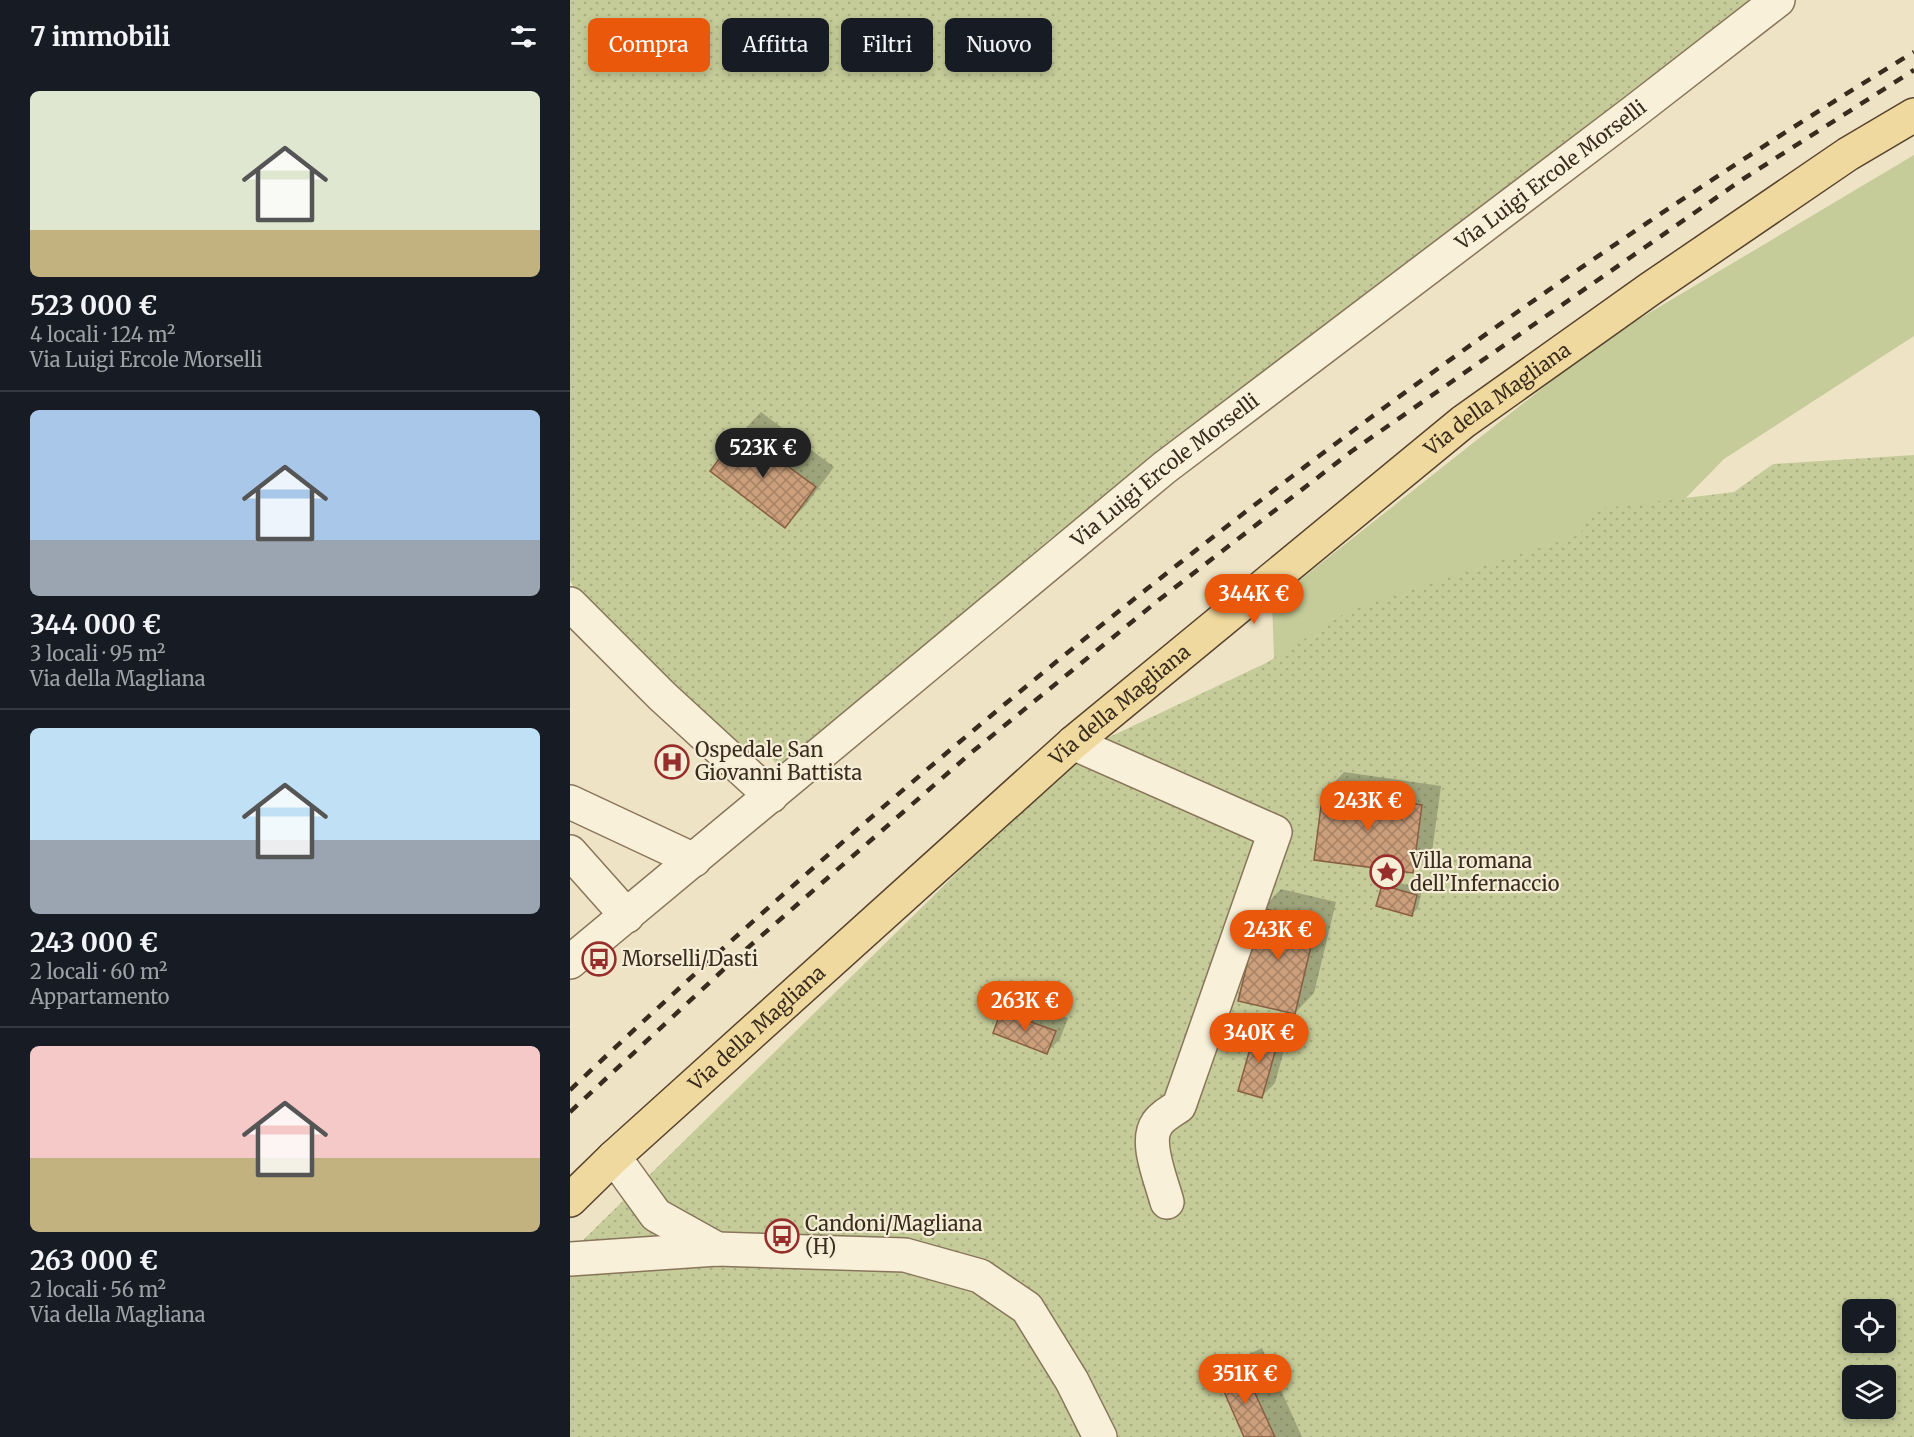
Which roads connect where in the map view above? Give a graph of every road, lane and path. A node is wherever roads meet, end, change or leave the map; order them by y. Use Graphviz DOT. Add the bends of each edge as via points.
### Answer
graph roads {
  1 [pos="1778,0"];
  2 [pos="1914,115"];
  3 [pos="570,604"];
  4 [pos="1073,743"];
  5 [pos="771,796"];
  6 [pos="570,802"];
  7 [pos="570,852"];
  8 [pos="694,860"];
  9 [pos="627,916"];
  10 [pos="570,962"];
  11 [pos="614,1157"];
  12 [pos="570,1200"];
  13 [pos="1167,1202"];
  14 [pos="717,1249"];
  15 [pos="570,1259"];
  16 [pos="1100,1437"];
  1 -- 5 [label="street, Via Luigi Ercole Morselli" via="1164,468"];
  2 -- 4 [label="main road, Via della Magliana" via="1848,154 1650,288 1463,422"];
  3 -- 5 [label="street"];
  4 -- 11 [label="main road, Via della Magliana"];
  4 -- 13 [label="street" via="1275,832 1179,1106 1157,1123 1151,1137"];
  5 -- 8 [label="street, Via Luigi Ercole Morselli"];
  6 -- 8 [label="street"];
  7 -- 9 [label="street"];
  8 -- 9 [label="street, Via Luigi Ercole Morselli"];
  9 -- 10 [label="street, Via Luigi Ercole Morselli"];
  11 -- 12 [label="main road, Via della Magliana"];
  11 -- 14 [label="street" via="656,1215"];
  14 -- 15 [label="street"];
  14 -- 16 [label="street" via="905,1255 980,1276 1027,1308 1072,1381"];
}
